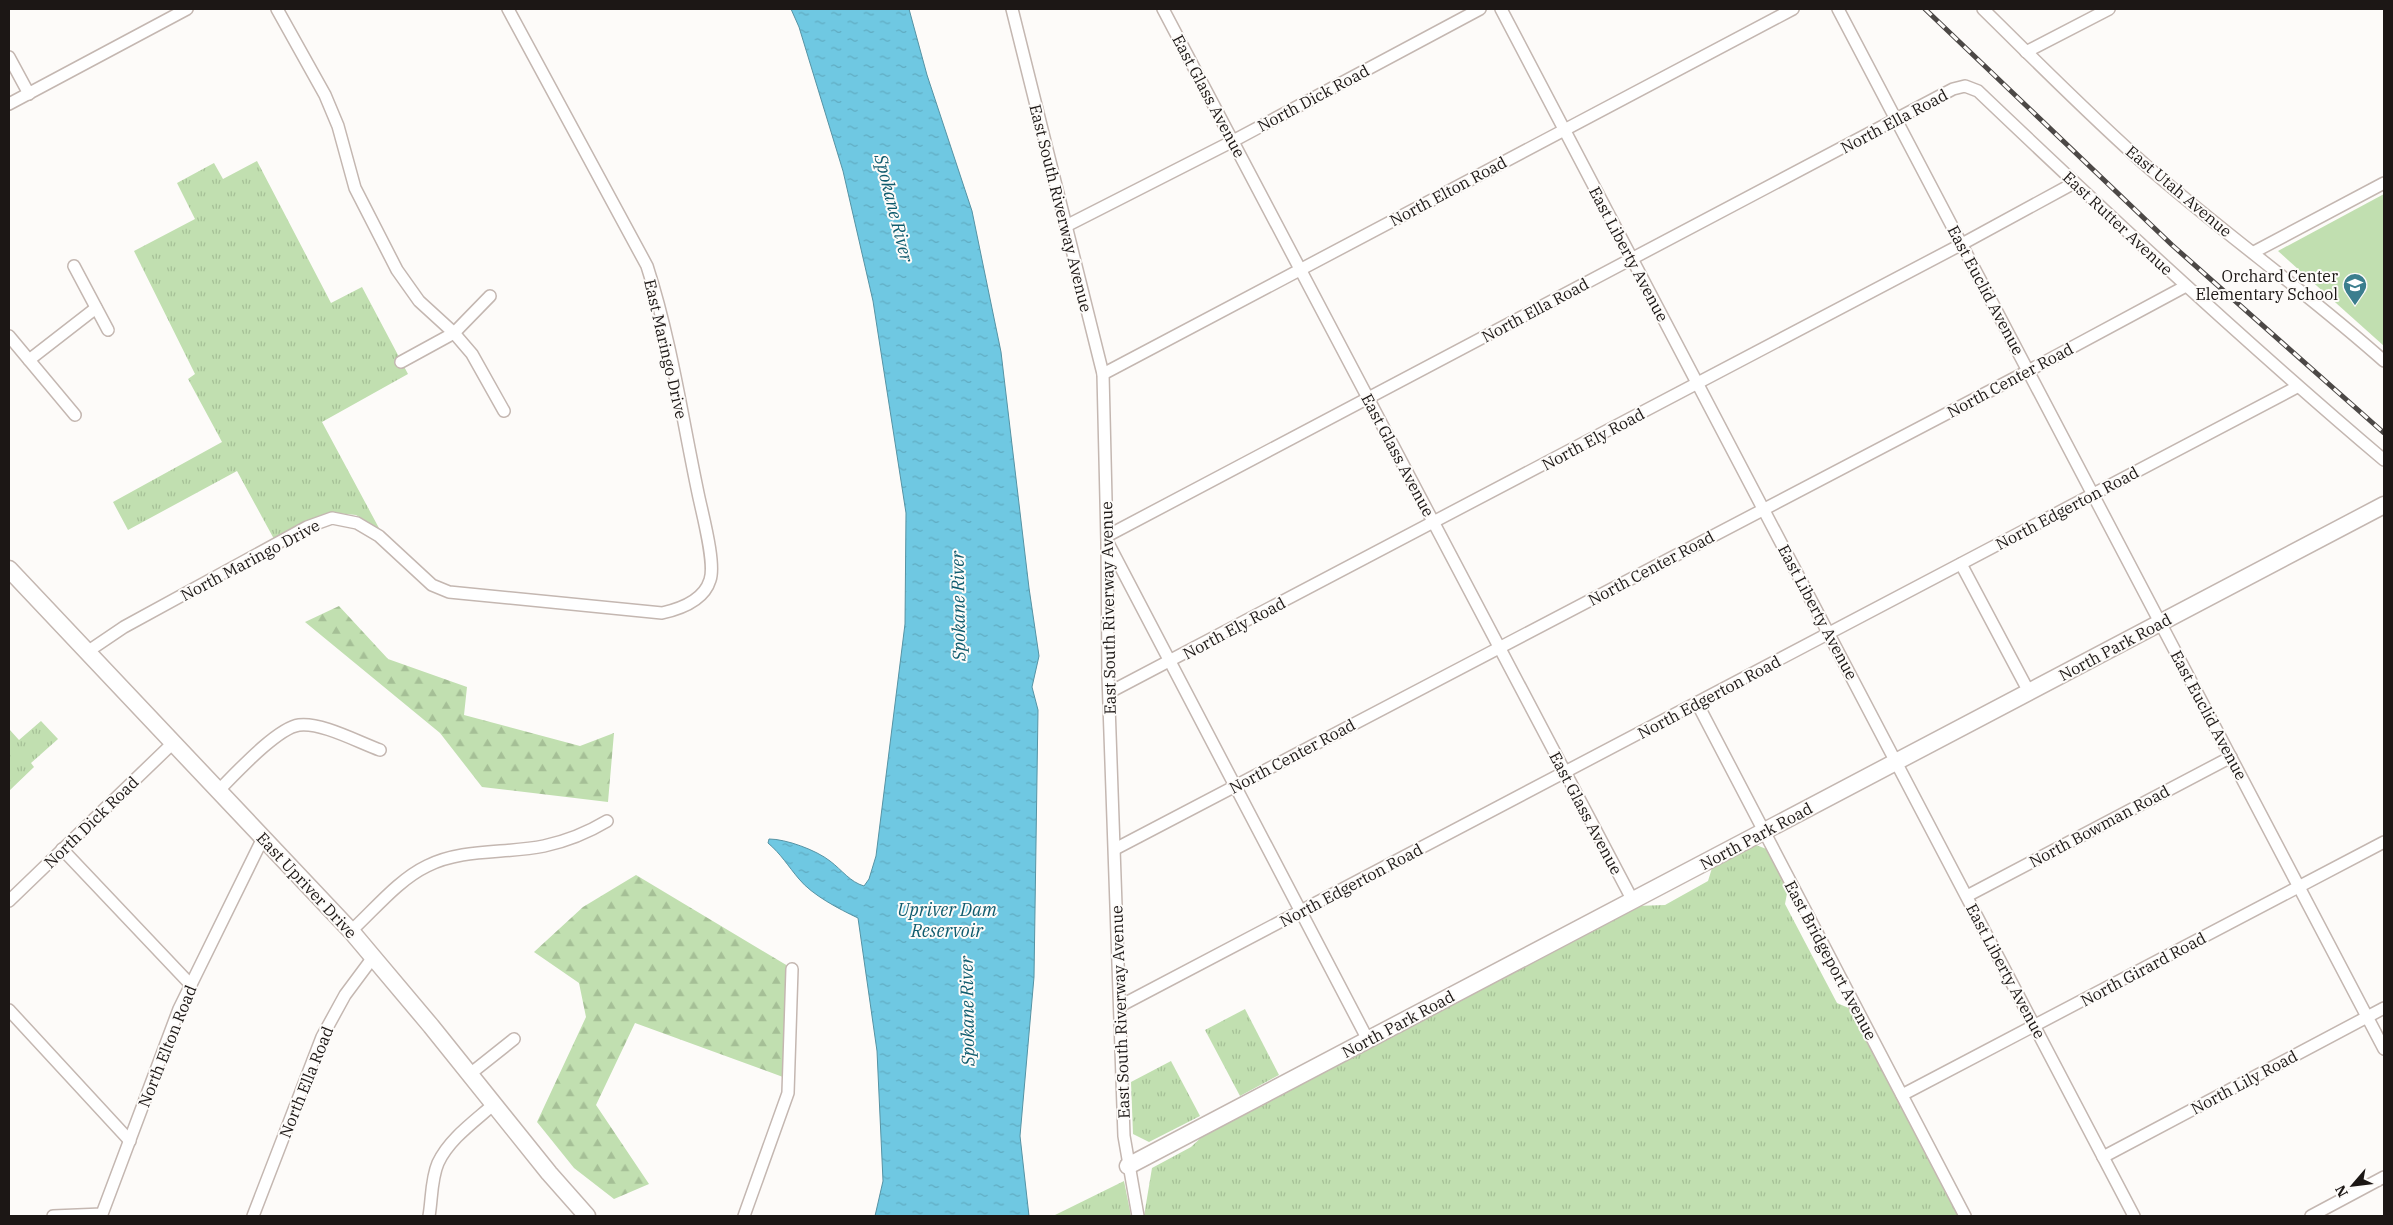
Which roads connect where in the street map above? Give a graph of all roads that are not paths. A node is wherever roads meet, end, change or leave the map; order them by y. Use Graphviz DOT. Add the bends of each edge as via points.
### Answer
graph roads {
  1 [pos="161,9"];
  2 [pos="187,9"];
  3 [pos="277,9"];
  4 [pos="508,9"];
  5 [pos="1012,9"];
  6 [pos="1163,9"];
  7 [pos="1480,9"];
  8 [pos="1501,9"];
  9 [pos="1793,9"];
  10 [pos="1838,9"];
  11 [pos="1983,9"];
  12 [pos="2109,9"];
  13 [pos="167,20"];
  14 [pos="2026,52"];
  15 [pos="9,56"];
  16 [pos="1965,86"];
  17 [pos="29,94"];
  18 [pos="9,104"];
  19 [pos="1896,120"];
  20 [pos="1564,129"];
  21 [pos="1233,141"];
  22 [pos="2074,182"];
  23 [pos="2384,183"];
  24 [pos="1066,226"];
  25 [pos="1962,244"];
  26 [pos="2254,252"];
  27 [pos="1632,259"];
  28 [pos="74,266"];
  29 [pos="1300,270"];
  30 [pos="2186,286"];
  31 [pos="490,296"];
  32 [pos="96,308"];
  33 [pos="108,330"];
  34 [pos="454,333"];
  35 [pos="9,336"];
  36 [pos="29,360"];
  37 [pos="2384,361"];
  38 [pos="401,362"];
  39 [pos="2028,370"];
  40 [pos="1103,374"];
  41 [pos="1697,384"];
  42 [pos="2297,387"];
  43 [pos="1368,398"];
  44 [pos="504,411"];
  45 [pos="75,415"];
  46 [pos="2384,460"];
  47 [pos="2093,494"];
  48 [pos="2384,505"];
  49 [pos="1764,509"];
  50 [pos="1433,523"];
  51 [pos="1107,539"];
  52 [pos="1960,564"];
  53 [pos="9,569"];
  54 [pos="698,597"];
  55 [pos="2160,623"];
  56 [pos="1829,634"];
  57 [pos="1499,647"];
  58 [pos="87,652"];
  59 [pos="1170,661"];
  60 [pos="1110,692"];
  61 [pos="2029,692"];
  62 [pos="1697,703"];
  63 [pos="173,743"];
  64 [pos="380,750"];
  65 [pos="2231,757"];
  66 [pos="1896,762"];
  67 [pos="1565,772"];
  68 [pos="1236,786"];
  69 [pos="218,791"];
  70 [pos="608,821"];
  71 [pos="1764,831"];
  72 [pos="263,838"];
  73 [pos="2384,842"];
  74 [pos="62,849"];
  75 [pos="1115,849"];
  76 [pos="2299,887"];
  77 [pos="1967,896"];
  78 [pos="1633,901"];
  79 [pos="9,902"];
  80 [pos="1302,912"];
  81 [pos="352,931"];
  82 [pos="374,956"];
  83 [pos="792,969"];
  84 [pos="191,986"];
  85 [pos="1120,1006"];
  86 [pos="2384,1008"];
  87 [pos="9,1010"];
  88 [pos="2367,1017"];
  89 [pos="2035,1026"];
  90 [pos="514,1039"];
  91 [pos="1368,1040"];
  92 [pos="2384,1049"];
  93 [pos="470,1074"];
  94 [pos="1902,1095"];
  95 [pos="494,1104"];
  96 [pos="130,1141"];
  97 [pos="2103,1157"];
  98 [pos="1128,1166"];
  99 [pos="2384,1177"];
  100 [pos="581,1214"];
  101 [pos="53,1216"];
  102 [pos="253,1216"];
  103 [pos="430,1216"];
  104 [pos="744,1216"];
  105 [pos="1138,1216"];
  106 [pos="1965,1216"];
  107 [pos="2134,1216"];
  108 [pos="2311,1216"];
  1 -- 13 [label="street"];
  2 -- 13 [label="street"];
  3 -- 34 [label="street" via="324,95 338,126 355,188 396,270 419,301"];
  4 -- 54 [label="street, East Maringo Drive" via="647,266 660,306 710,555 710,580"];
  5 -- 24 [label="street, East South Riverway Avenue"];
  6 -- 21 [label="street, East Glass Avenue"];
  7 -- 21 [label="street, North Dick Road"];
  8 -- 20 [label="street, East Liberty Avenue"];
  9 -- 20 [label="street, North Elton Road"];
  10 -- 19 [label="street, East Euclid Avenue"];
  11 -- 14 [label="street, East Utah Avenue"];
  12 -- 14 [label="street"];
  13 -- 17 [label="street"];
  14 -- 26 [label="street, East Utah Avenue" via="2151,170"];
  15 -- 17 [label="street"];
  16 -- 19 [label="street, North Ella Road" via="1952,89"];
  16 -- 22 [label="street, East Rutter Avenue" via="1978,91"];
  17 -- 18 [label="street"];
  19 -- 25 [label="street, East Euclid Avenue"];
  19 -- 27 [label="street, North Ella Road"];
  20 -- 27 [label="street, East Liberty Avenue"];
  20 -- 29 [label="street, North Elton Road"];
  21 -- 24 [label="street, North Dick Road"];
  21 -- 29 [label="street, East Glass Avenue"];
  22 -- 25 [label="street, North Ely Road"];
  22 -- 30 [label="street, East Rutter Avenue"];
  23 -- 26 [label="street"];
  24 -- 40 [label="street, East South Riverway Avenue"];
  25 -- 39 [label="street, East Euclid Avenue"];
  25 -- 41 [label="street, North Ely Road"];
  26 -- 37 [label="street, East Utah Avenue"];
  27 -- 41 [label="street, East Liberty Avenue"];
  27 -- 43 [label="street, North Ella Road"];
  28 -- 32 [label="street"];
  29 -- 40 [label="street, North Elton Road"];
  29 -- 43 [label="street, East Glass Avenue"];
  30 -- 39 [label="street, North Center Road"];
  30 -- 42 [label="street, East Rutter Avenue"];
  31 -- 34 [label="street"];
  32 -- 33 [label="street"];
  32 -- 36 [label="street"];
  34 -- 38 [label="street"];
  34 -- 44 [label="street" via="477,362"];
  35 -- 36 [label="street"];
  36 -- 45 [label="street"];
  39 -- 47 [label="street, East Euclid Avenue"];
  39 -- 49 [label="street, North Center Road"];
  40 -- 51 [label="street, East South Riverway Avenue"];
  41 -- 49 [label="street, East Liberty Avenue"];
  41 -- 50 [label="street, North Ely Road"];
  42 -- 46 [label="street, East Rutter Avenue"];
  42 -- 47 [label="street, North Edgerton Road"];
  43 -- 50 [label="street, East Glass Avenue"];
  43 -- 51 [label="street, North Ella Road"];
  47 -- 52 [label="street, North Edgerton Road"];
  47 -- 55 [label="street, East Euclid Avenue"];
  48 -- 55 [label="street, North Park Road"];
  49 -- 56 [label="street, East Liberty Avenue"];
  49 -- 57 [label="street, North Center Road"];
  50 -- 57 [label="street, East Glass Avenue"];
  50 -- 59 [label="street, North Ely Road"];
  51 -- 59 [label="street"];
  51 -- 60 [label="street, East South Riverway Avenue"];
  52 -- 56 [label="street, North Edgerton Road"];
  52 -- 61 [label="street"];
  53 -- 58 [label="street, East Upriver Drive"];
  54 -- 58 [label="street, North Maringo Drive" via="681,609 662,613 449,592 432,585 379,536 357,523 332,518 307,527 124,627"];
  55 -- 61 [label="street, North Park Road"];
  55 -- 65 [label="street, East Euclid Avenue"];
  56 -- 62 [label="street, North Edgerton Road"];
  56 -- 66 [label="street, East Liberty Avenue"];
  57 -- 67 [label="street, East Glass Avenue"];
  57 -- 68 [label="street, North Center Road"];
  58 -- 63 [label="street, East Upriver Drive"];
  59 -- 60 [label="street, North Ely Road"];
  59 -- 68 [label="street"];
  60 -- 75 [label="street, East South Riverway Avenue"];
  61 -- 66 [label="street, North Park Road"];
  62 -- 67 [label="street, North Edgerton Road"];
  62 -- 71 [label="street, East Bridgeport Avenue"];
  63 -- 69 [label="street, East Upriver Drive"];
  63 -- 74 [label="street, North Dick Road"];
  64 -- 69 [label="street" via="321,728 298,725 273,738"];
  65 -- 76 [label="street, East Euclid Avenue"];
  65 -- 77 [label="street, North Bowman Road"];
  66 -- 71 [label="street, North Park Road"];
  66 -- 77 [label="street, East Liberty Avenue"];
  67 -- 78 [label="street, East Glass Avenue"];
  67 -- 80 [label="street, North Edgerton Road"];
  68 -- 75 [label="street, North Center Road"];
  68 -- 80 [label="street"];
  69 -- 72 [label="street, East Upriver Drive"];
  70 -- 81 [label="street" via="585,834 543,846 451,857 426,866"];
  71 -- 78 [label="street, North Park Road"];
  71 -- 94 [label="street, East Bridgeport Avenue"];
  72 -- 81 [label="street, East Upriver Drive"];
  72 -- 84 [label="street, North Elton Road"];
  73 -- 76 [label="street, North Girard Road"];
  74 -- 79 [label="street, North Dick Road"];
  74 -- 84 [label="street"];
  75 -- 85 [label="street, East South Riverway Avenue"];
  76 -- 88 [label="street, East Euclid Avenue"];
  76 -- 89 [label="street, North Girard Road"];
  77 -- 89 [label="street, East Liberty Avenue"];
  78 -- 91 [label="street, North Park Road"];
  80 -- 85 [label="street, North Edgerton Road"];
  80 -- 91 [label="street"];
  81 -- 82 [label="street, East Upriver Drive"];
  82 -- 93 [label="street, East Upriver Drive"];
  82 -- 102 [label="street, North Ella Road" via="345,995 322,1037"];
  83 -- 104 [label="street" via="788,1093"];
  84 -- 96 [label="street, North Elton Road" via="166,1042"];
  85 -- 98 [label="street, East South Riverway Avenue"];
  86 -- 88 [label="street, North Lily Road"];
  87 -- 96 [label="street"];
  88 -- 92 [label="street, East Euclid Avenue"];
  88 -- 97 [label="street, North Lily Road"];
  89 -- 94 [label="street, North Girard Road"];
  89 -- 97 [label="street, East Liberty Avenue"];
  90 -- 93 [label="street"];
  91 -- 98 [label="street, North Park Road"];
  93 -- 95 [label="street, East Upriver Drive"];
  94 -- 106 [label="street, East Bridgeport Avenue"];
  95 -- 100 [label="street, East Upriver Drive"];
  95 -- 103 [label="street" via="449,1145 438,1164"];
  96 -- 101 [label="street, North Elton Road" via="102,1214"];
  97 -- 107 [label="street, East Liberty Avenue"];
  98 -- 105 [label="street, East South Riverway Avenue"];
  99 -- 108 [label="street"];
}
